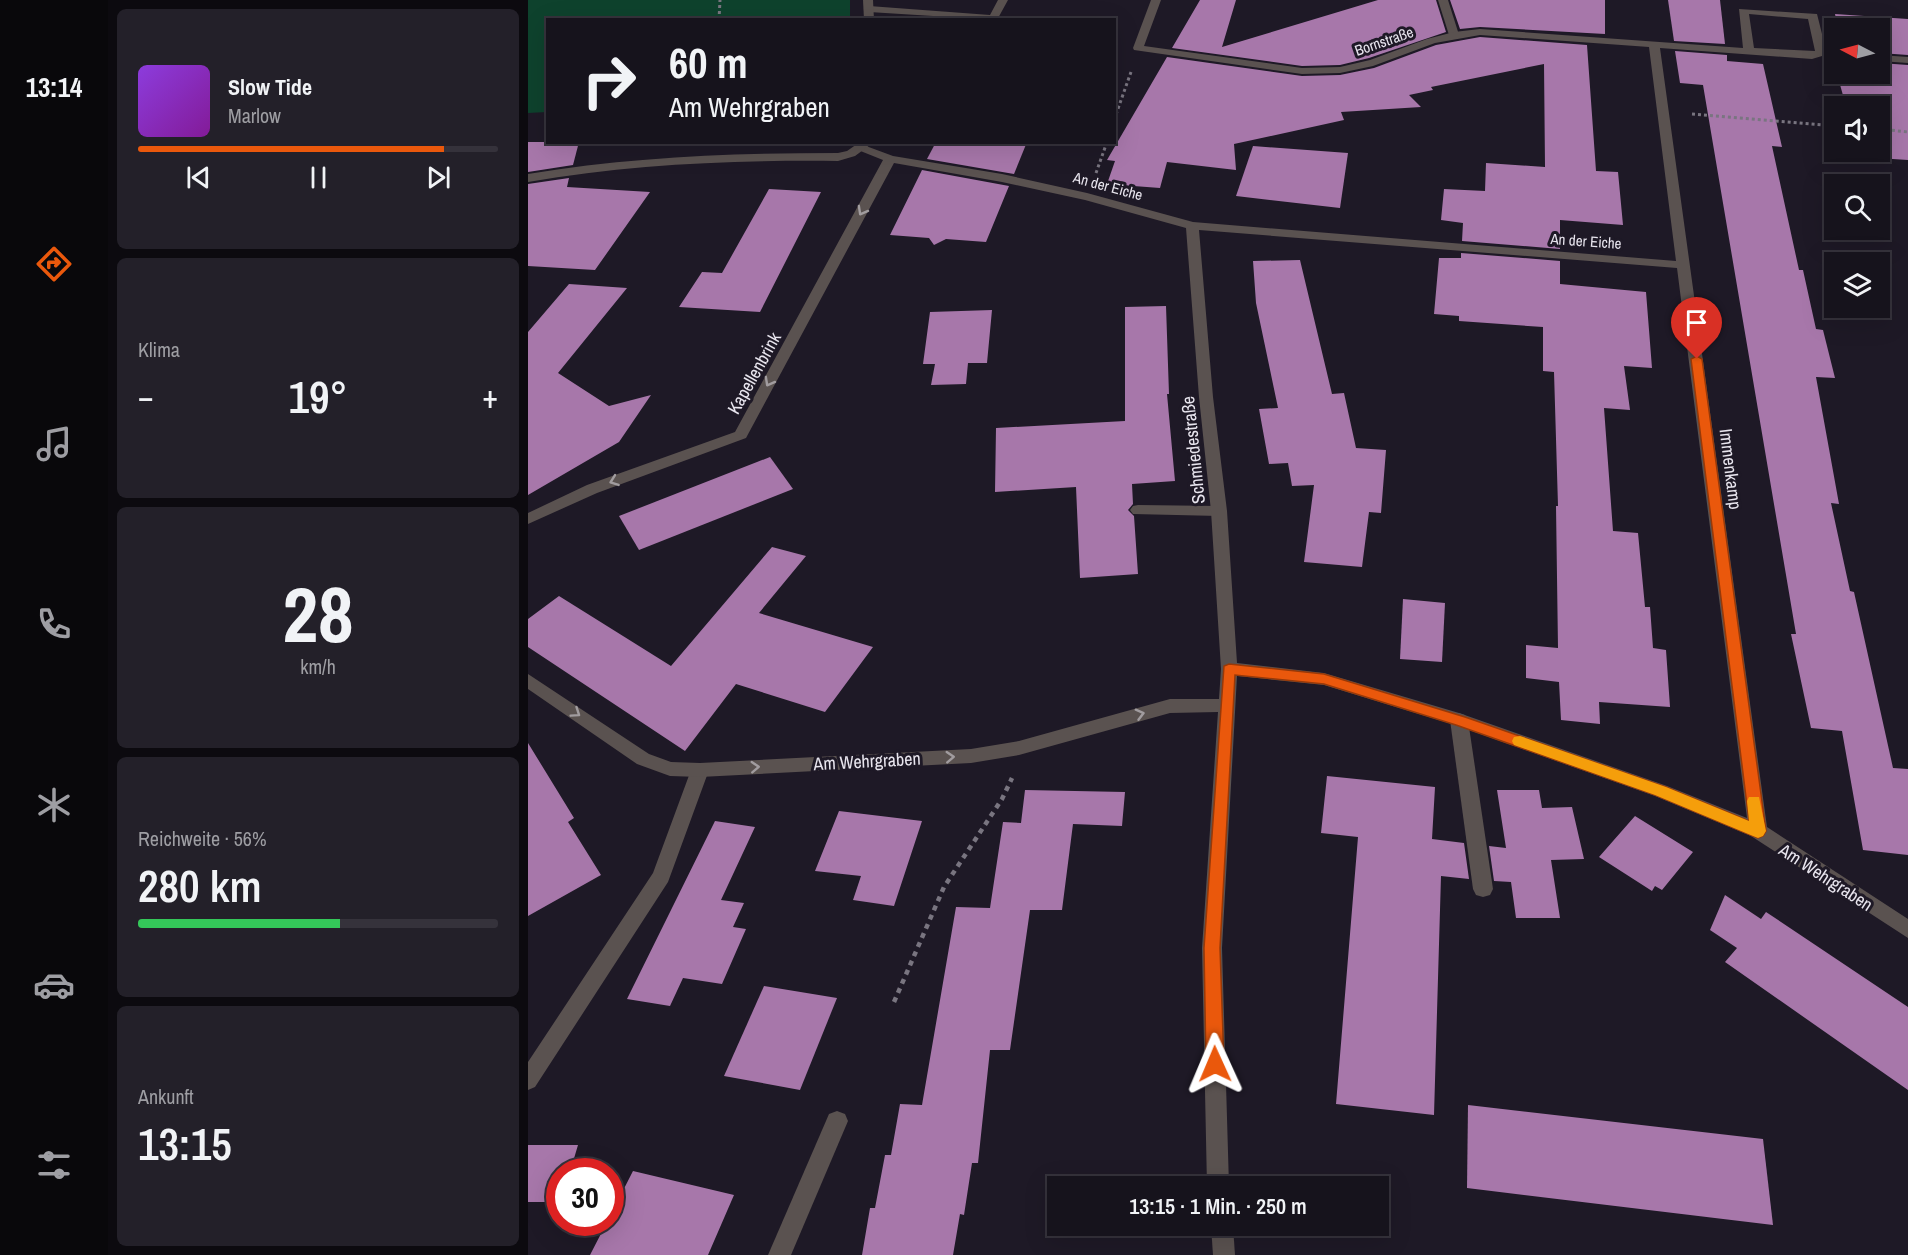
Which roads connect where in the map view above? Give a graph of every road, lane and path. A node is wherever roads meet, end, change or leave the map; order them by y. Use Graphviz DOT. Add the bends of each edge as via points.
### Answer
graph roads {
  1 [pos="720,0"];
  2 [pos="1003,0"];
  3 [pos="1156,0"];
  4 [pos="1443,0"];
  5 [pos="868,10"];
  6 [pos="719,18"];
  7 [pos="1454,35"];
  8 [pos="1654,44"];
  9 [pos="1138,48"];
  10 [pos="1749,51"];
  11 [pos="1821,53"];
  12 [pos="1824,53"];
  13 [pos="1890,59"];
  14 [pos="1908,60"];
  15 [pos="1664,111"];
  16 [pos="1116,114"];
  17 [pos="1824,125"];
  18 [pos="1890,130"];
  19 [pos="1908,132"];
  20 [pos="865,145"];
  21 [pos="890,159"];
  22 [pos="528,178"];
  23 [pos="1192,226"];
  24 [pos="1684,265"];
  25 [pos="1138,510"];
  26 [pos="1219,511"];
  27 [pos="528,519"];
  28 [pos="1229,669"];
  29 [pos="528,680"];
  30 [pos="1227,705"];
  31 [pos="1460,720"];
  32 [pos="1018,748"];
  33 [pos="700,770"];
  34 [pos="1758,831"];
  35 [pos="1483,889"];
  36 [pos="1908,930"];
  37 [pos="894,1002"];
  38 [pos="528,1080"];
  39 [pos="837,1121"];
  40 [pos="1218,1176"];
  41 [pos="1223,1236"];
  42 [pos="779,1255"];
  43 [pos="1224,1255"];
  1 -- 6 [label="path"];
  2 -- 5 [label="street" via="993,18"];
  3 -- 9 [label="street"];
  4 -- 7 [label="street"];
  7 -- 8 [label="street, Bornstraße" via="1522,33"];
  7 -- 9 [label="street, Bornstraße" via="1340,70 1302,71"];
  8 -- 10 [label="street, Bornstraße"];
  8 -- 15 [label="street"];
  9 -- 16 [label="path"];
  10 -- 11 [label="street, Bornstraße" via="1812,56"];
  10 -- 11 [label="street" via="1743,11 1813,16"];
  11 -- 12 [label="street, Bornstraße"];
  13 -- 14 [label="street"];
  15 -- 17 [label="path"];
  15 -- 24 [label="street, Immenkamp"];
  18 -- 19 [label="path"];
  20 -- 21 [label="street, An der Eiche"];
  20 -- 22 [label="street, An der Eiche" via="838,157 666,159"];
  21 -- 23 [label="street, An der Eiche" via="1002,178"];
  21 -- 27 [label="street, Kapellenbrink, one-way" via="741,435 592,489"];
  23 -- 24 [label="street, An der Eiche"];
  23 -- 26 [label="street, Schmiedestraße"];
  24 -- 34 [label="street, Immenkamp"];
  25 -- 26 [label="street"];
  26 -- 28 [label="street, Schmiedestraße"];
  28 -- 30 [label="street, Schmiedestraße"];
  28 -- 31 [label="street, Am Wehrgraben" via="1324,679"];
  29 -- 33 [label="street, Am Wehrgraben, one-way" via="643,759 670,770"];
  32 -- 30 [label="street, Am Wehrgraben, one-way" via="1170,706"];
  30 -- 40 [label="street, Schmiedestraße" via="1212,948"];
  31 -- 34 [label="street, Am Wehrgraben" via="1661,791"];
  31 -- 35 [label="street"];
  33 -- 32 [label="street, Am Wehrgraben, one-way" via="971,756"];
  32 -- 37 [label="path" via="1014,774 1002,799 944,887"];
  33 -- 38 [label="street" via="661,876"];
  34 -- 36 [label="street, Am Wehrgraben"];
  39 -- 42 [label="street"];
  41 -- 43 [label="street"];
}
